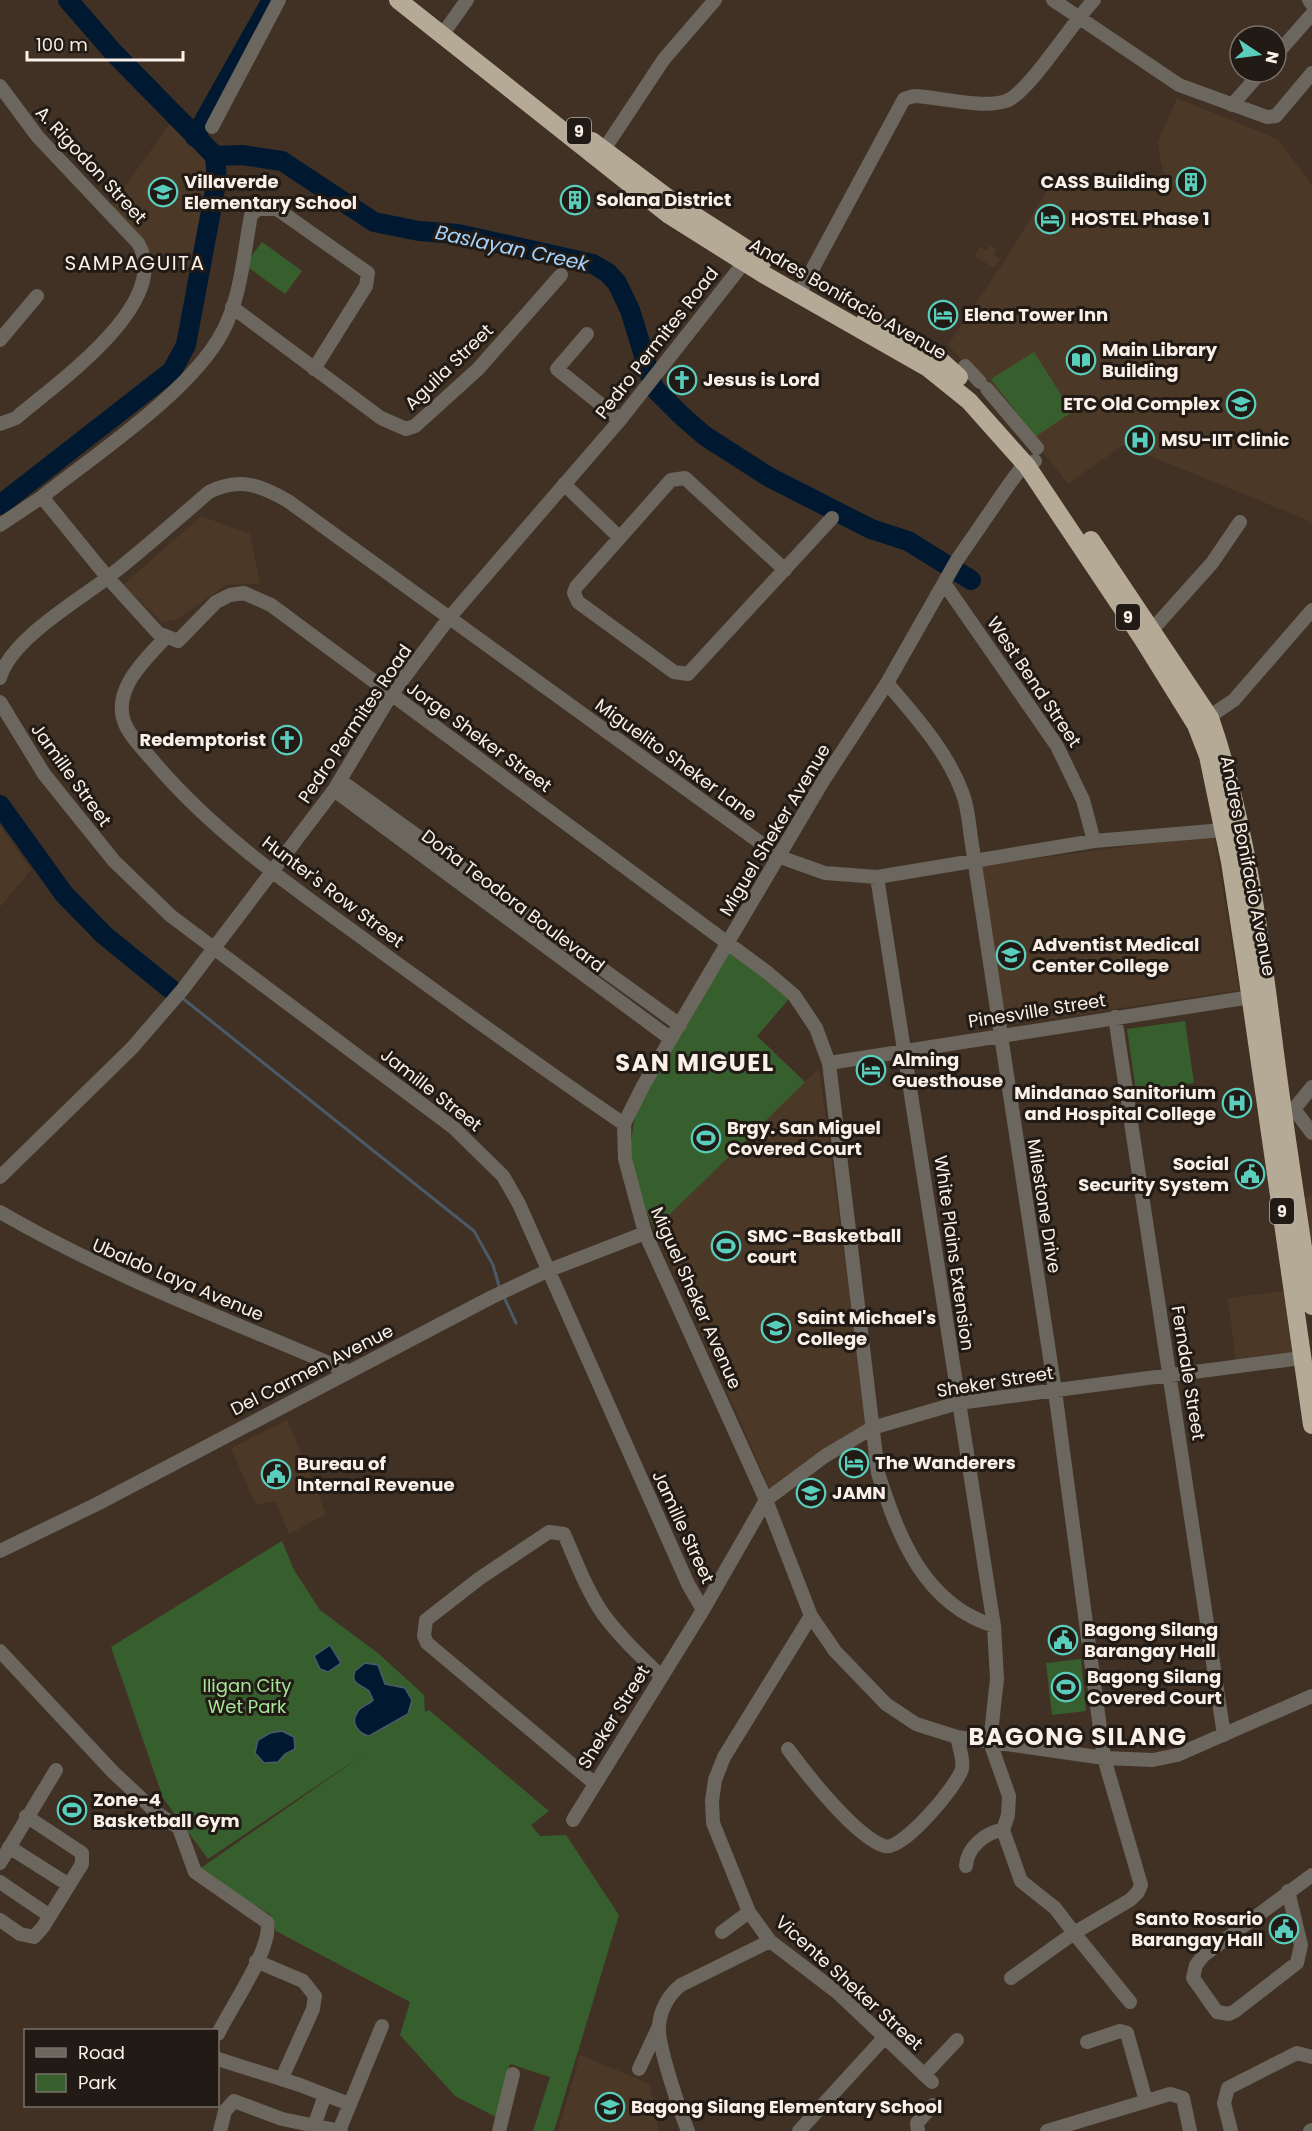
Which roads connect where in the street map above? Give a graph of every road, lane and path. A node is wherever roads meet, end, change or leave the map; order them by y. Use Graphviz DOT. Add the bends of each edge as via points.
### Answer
graph roads {
  1 [pos="279,0"];
  2 [pos="398,0"];
  3 [pos="414,0"];
  4 [pos="467,0"];
  5 [pos="716,0"];
  6 [pos="1053,0"];
  7 [pos="1094,0"];
  8 [pos="1309,0"];
  9 [pos="1312,4"];
  10 [pos="1312,14"];
  11 [pos="1076,18"];
  12 [pos="447,28"];
  13 [pos="1288,41"];
  14 [pos="1312,73"];
  15 [pos="1250,84"];
  16 [pos="0,86"];
  17 [pos="1232,105"];
  18 [pos="212,127"];
  19 [pos="601,155"];
  20 [pos="747,258"];
  21 [pos="561,275"];
  22 [pos="802,289"];
  23 [pos="37,296"];
  24 [pos="232,307"];
  25 [pos="587,334"];
  26 [pos="0,340"];
  27 [pos="965,366"];
  28 [pos="314,369"];
  29 [pos="620,420"];
  30 [pos="0,424"];
  31 [pos="1033,458"];
  32 [pos="564,484"];
  33 [pos="42,497"];
  34 [pos="832,518"];
  35 [pos="1240,522"];
  36 [pos="0,525"];
  37 [pos="619,537"];
  38 [pos="785,570"];
  39 [pos="950,572"];
  40 [pos="108,578"];
  41 [pos="1312,610"];
  42 [pos="450,618"];
  43 [pos="1152,630"];
  44 [pos="166,637"];
  45 [pos="0,678"];
  46 [pos="887,683"];
  47 [pos="391,695"];
  48 [pos="0,702"];
  49 [pos="1203,721"];
  50 [pos="338,785"];
  51 [pos="1223,830"];
  52 [pos="1094,841"];
  53 [pos="780,857"];
  54 [pos="974,860"];
  55 [pos="274,873"];
  56 [pos="877,877"];
  57 [pos="729,942"];
  58 [pos="214,949"];
  59 [pos="1251,996"];
  60 [pos="1115,1017"];
  61 [pos="680,1025"];
  62 [pos="999,1035"];
  63 [pos="671,1039"];
  64 [pos="906,1049"];
  65 [pos="829,1063"];
  66 [pos="1312,1087"];
  67 [pos="1281,1110"];
  68 [pos="624,1124"];
  69 [pos="1312,1133"];
  70 [pos="0,1177"];
  71 [pos="0,1212"];
  72 [pos="645,1233"];
  73 [pos="547,1271"];
  74 [pos="1312,1306"];
  75 [pos="1301,1358"];
  76 [pos="347,1371"];
  77 [pos="1170,1375"];
  78 [pos="1055,1391"];
  79 [pos="958,1403"];
  80 [pos="1312,1425"];
  81 [pos="872,1428"];
  82 [pos="766,1500"];
  83 [pos="0,1551"];
  84 [pos="703,1610"];
  85 [pos="811,1616"];
  86 [pos="994,1626"];
  87 [pos="0,1651"];
  88 [pos="661,1676"];
  89 [pos="1312,1696"];
  90 [pos="1224,1735"];
  91 [pos="957,1737"];
  92 [pos="990,1742"];
  93 [pos="788,1749"];
  94 [pos="1104,1758"];
  95 [pos="56,1770"];
  96 [pos="594,1783"];
  97 [pos="26,1816"];
  98 [pos="573,1820"];
  99 [pos="1003,1830"];
  100 [pos="9,1846"];
  101 [pos="0,1863"];
  102 [pos="966,1866"];
  103 [pos="1312,1875"];
  104 [pos="0,1882"];
  105 [pos="69,1886"];
  106 [pos="1288,1891"];
  107 [pos="749,1912"];
  108 [pos="50,1916"];
  109 [pos="0,1920"];
  110 [pos="722,1932"];
  111 [pos="1074,1933"];
  112 [pos="770,1941"];
  113 [pos="256,1961"];
  114 [pos="1011,1978"];
  115 [pos="1130,2002"];
  116 [pos="382,2026"];
  117 [pos="659,2026"];
  118 [pos="219,2032"];
  119 [pos="884,2038"];
  120 [pos="957,2040"];
  121 [pos="1087,2042"];
  122 [pos="1312,2057"];
  123 [pos="219,2060"];
  124 [pos="639,2069"];
  125 [pos="513,2074"];
  126 [pos="282,2078"];
  127 [pos="325,2095"];
  128 [pos="1146,2101"];
  129 [pos="349,2104"];
  130 [pos="933,2105"];
  131 [pos="280,2125"];
  132 [pos="314,2126"];
  133 [pos="1051,2130"];
  134 [pos="220,2131"];
  135 [pos="340,2131"];
  136 [pos="499,2131"];
  137 [pos="688,2131"];
  138 [pos="799,2131"];
  139 [pos="918,2131"];
  140 [pos="1190,2131"];
  141 [pos="1232,2131"];
  1 -- 18 [label="street"];
  2 -- 19 [label="highway, Andres Bonifacio Avenue / 9"];
  3 -- 12 [label="highway, Andres Bonifacio Avenue / 9"];
  4 -- 12 [label="street"];
  5 -- 19 [label="street" via="664,60"];
  6 -- 11 [label="street"];
  7 -- 11 [label="street"];
  8 -- 9 [label="street"];
  10 -- 13 [label="street"];
  11 -- 17 [label="street" via="1179,85"];
  11 -- 22 [label="street" via="1024,89 1005,102 914,96 904,99"];
  12 -- 19 [label="highway, Andres Bonifacio Avenue / 9"];
  14 -- 17 [label="street" via="1276,116 1267,117"];
  15 -- 17 [label="street"];
  16 -- 30 [label="street, A. Rigodon Street" via="38,136 138,243 146,266 142,286 129,313 105,341 16,418"];
  19 -- 20 [label="highway, Andres Bonifacio Avenue / 9" via="669,215"];
  20 -- 22 [label="highway, Andres Bonifacio Avenue / 9"];
  20 -- 29 [label="street, Pedro Permites Road"];
  21 -- 28 [label="street, Aguila Street" via="478,369 415,426 406,429 381,418"];
  22 -- 31 [label="highway, Andres Bonifacio Avenue / 9" via="940,360 977,393"];
  23 -- 26 [label="street"];
  24 -- 28 [label="street, Aguila Street"];
  24 -- 28 [label="street" via="251,215 258,209 277,209 363,268 368,273 366,286"];
  24 -- 33 [label="street" via="209,355 185,381"];
  25 -- 29 [label="street" via="557,369"];
  27 -- 31 [label="street" via="984,386"];
  29 -- 32 [label="street, Pedro Permites Road"];
  31 -- 39 [label="street, Miguel Sheker Avenue" via="1000,496"];
  31 -- 43 [label="highway, Andres Bonifacio Avenue / 9"];
  31 -- 49 [label="highway, Andres Bonifacio Avenue / 9" via="1142,638"];
  32 -- 37 [label="street"];
  32 -- 42 [label="street, Pedro Permites Road"];
  33 -- 36 [label="street"];
  33 -- 40 [label="street"];
  34 -- 38 [label="street"];
  35 -- 43 [label="street" via="1212,563"];
  37 -- 38 [label="street" via="671,480 685,478"];
  37 -- 38 [label="street" via="576,587 575,596 578,602 683,675"];
  39 -- 46 [label="street, Miguel Sheker Avenue"];
  39 -- 52 [label="street, West Bend Street" via="1058,746 1083,800"];
  40 -- 42 [label="street, Miguelito Sheker Lane" via="209,492 244,482 288,501"];
  40 -- 44 [label="street"];
  40 -- 45 [label="street" via="33,635 13,655"];
  41 -- 49 [label="street" via="1248,686"];
  42 -- 47 [label="street, Pedro Permites Road"];
  42 -- 53 [label="street, Miguelito Sheker Lane"];
  43 -- 49 [label="highway, Andres Bonifacio Avenue / 9"];
  44 -- 47 [label="street, Jorge Sheker Street" via="178,641 216,602 244,593 258,597 305,629"];
  44 -- 55 [label="street, Hunter's Row Street" via="126,688 123,720 129,732 205,818"];
  46 -- 53 [label="street, Miguel Sheker Avenue" via="823,781"];
  46 -- 54 [label="street, Milestone Drive" via="918,720 955,776 963,794"];
  47 -- 50 [label="street, Pedro Permites Road"];
  47 -- 57 [label="street, Jorge Sheker Street"];
  48 -- 58 [label="street, Jamille Street" via="44,774 114,861 171,916"];
  49 -- 51 [label="highway, Andres Bonifacio Avenue / 9"];
  49 -- 67 [label="highway, Andres Bonifacio Avenue / 9" via="1221,751 1244,852 1263,961"];
  50 -- 55 [label="street, Pedro Permites Road"];
  50 -- 61 [label="street, Doña Teodora Boulevard"];
  50 -- 63 [label="street, Doña Teodora Boulevard"];
  51 -- 52 [label="street, Miguelito Sheker Lane"];
  51 -- 59 [label="highway, Andres Bonifacio Avenue / 9"];
  52 -- 54 [label="street, Miguelito Sheker Lane"];
  53 -- 56 [label="street, Miguelito Sheker Lane" via="825,873"];
  53 -- 57 [label="street, Miguel Sheker Avenue"];
  54 -- 56 [label="street, Miguelito Sheker Lane"];
  54 -- 62 [label="street, Milestone Drive"];
  55 -- 58 [label="street, Pedro Permites Road"];
  55 -- 68 [label="street, Hunter's Row Street" via="556,1079"];
  56 -- 64 [label="street, White Plains Extension"];
  57 -- 61 [label="street, Miguel Sheker Avenue"];
  57 -- 65 [label="street, Jorge Sheker Street" via="794,995 816,1028"];
  58 -- 70 [label="street, Pedro Permites Road" via="132,1048"];
  58 -- 73 [label="street, Jamille Street" via="481,1152 503,1176 519,1204"];
  59 -- 60 [label="street, Pinesville Street"];
  59 -- 67 [label="highway, Andres Bonifacio Avenue / 9"];
  60 -- 62 [label="street, Pinesville Street"];
  60 -- 77 [label="street, Ferndale Street"];
  61 -- 63 [label="street, Miguel Sheker Avenue"];
  62 -- 64 [label="street, Pinesville Street"];
  62 -- 78 [label="street, Milestone Drive"];
  63 -- 68 [label="street, Miguel Sheker Avenue"];
  64 -- 65 [label="street, Pinesville Street"];
  64 -- 79 [label="street, White Plains Extension"];
  65 -- 81 [label="street, Jorge Sheker Street"];
  66 -- 67 [label="street"];
  67 -- 69 [label="street"];
  67 -- 74 [label="highway, Andres Bonifacio Avenue / 9"];
  67 -- 75 [label="highway, Andres Bonifacio Avenue / 9"];
  68 -- 72 [label="street, Miguel Sheker Avenue" via="625,1159"];
  71 -- 76 [label="street, Ubaldo Laya Avenue" via="79,1256"];
  72 -- 73 [label="street, Del Carmen Avenue"];
  72 -- 82 [label="street, Miguel Sheker Avenue"];
  73 -- 76 [label="street, Del Carmen Avenue"];
  73 -- 84 [label="street, Jamille Street"];
  75 -- 77 [label="street, Sheker Street"];
  75 -- 80 [label="highway, Andres Bonifacio Avenue / 9"];
  76 -- 83 [label="street, Del Carmen Avenue"];
  77 -- 78 [label="street, Sheker Street"];
  77 -- 90 [label="street, Ferndale Street"];
  78 -- 79 [label="street, Sheker Street"];
  78 -- 94 [label="street, Milestone Drive"];
  79 -- 81 [label="street, Sheker Street"];
  79 -- 86 [label="street, White Plains Extension"];
  81 -- 82 [label="street, Sheker Street" via="825,1456"];
  81 -- 86 [label="street, Jorge Sheker Street" via="878,1473 907,1548 949,1605 974,1620"];
  82 -- 84 [label="street, Sheker Street"];
  82 -- 85 [label="street, Miguel Sheker Avenue"];
  84 -- 88 [label="street, Sheker Street"];
  85 -- 91 [label="street, Miguel Sheker Avenue" via="835,1651 885,1704 916,1724"];
  85 -- 107 [label="street, Vicente Sheker Street" via="724,1757 715,1780 713,1823"];
  86 -- 92 [label="street, White Plains Extension" via="997,1679"];
  87 -- 113 [label="street" via="113,1772 179,1828 195,1872 267,1922 268,1934"];
  88 -- 96 [label="street, Sheker Street"];
  88 -- 96 [label="street" via="603,1614 560,1532 549,1533 490,1571 426,1620 427,1643"];
  89 -- 90 [label="street, Miguel Sheker Avenue"];
  90 -- 94 [label="street, Miguel Sheker Avenue" via="1178,1755 1153,1760"];
  91 -- 92 [label="street, Miguel Sheker Avenue"];
  91 -- 93 [label="street" via="962,1768 956,1781 906,1839 887,1847 866,1835 831,1801"];
  92 -- 94 [label="street, Miguel Sheker Avenue"];
  92 -- 99 [label="street" via="1009,1796"];
  94 -- 111 [label="street, Milestone Drive" via="1140,1885 1130,1900"];
  95 -- 97 [label="street"];
  96 -- 98 [label="street, Sheker Street"];
  97 -- 100 [label="street"];
  97 -- 105 [label="street" via="82,1853 82,1864"];
  99 -- 102 [label="street" via="996,1830 975,1845"];
  99 -- 111 [label="street" via="1022,1881 1054,1908"];
  100 -- 101 [label="street"];
  100 -- 105 [label="street"];
  103 -- 106 [label="street"];
  104 -- 108 [label="street"];
  105 -- 108 [label="street"];
  106 -- 106 [label="street" via="1196,1965 1193,1978 1217,2012 1235,2011 1297,1963 1301,1945"];
  107 -- 110 [label="street"];
  107 -- 112 [label="street, Vicente Sheker Street"];
  108 -- 109 [label="street" via="34,1937 20,1934"];
  111 -- 114 [label="street, Milestone Drive"];
  111 -- 115 [label="street"];
  112 -- 117 [label="street" via="672,1991"];
  112 -- 119 [label="street, Vicente Sheker Street" via="838,1993"];
  113 -- 118 [label="street"];
  113 -- 126 [label="street" via="303,1981 315,1996"];
  116 -- 129 [label="street"];
  117 -- 124 [label="street"];
  117 -- 137 [label="street"];
  119 -- 120 [label="street, Vicente Sheker Street" via="928,2078"];
  119 -- 138 [label="street"];
  121 -- 128 [label="street" via="1120,2031 1127,2033"];
  122 -- 141 [label="street" via="1297,2053 1228,2088 1224,2103"];
  123 -- 126 [label="street"];
  125 -- 136 [label="street"];
  126 -- 127 [label="street"];
  127 -- 129 [label="street"];
  127 -- 132 [label="street"];
  128 -- 133 [label="street"];
  128 -- 140 [label="street" via="1170,2094 1183,2098"];
  129 -- 135 [label="street"];
  130 -- 139 [label="street" via="917,2123"];
  131 -- 132 [label="street"];
  131 -- 134 [label="street" via="234,2101 225,2111"];
  132 -- 135 [label="street"];
}
